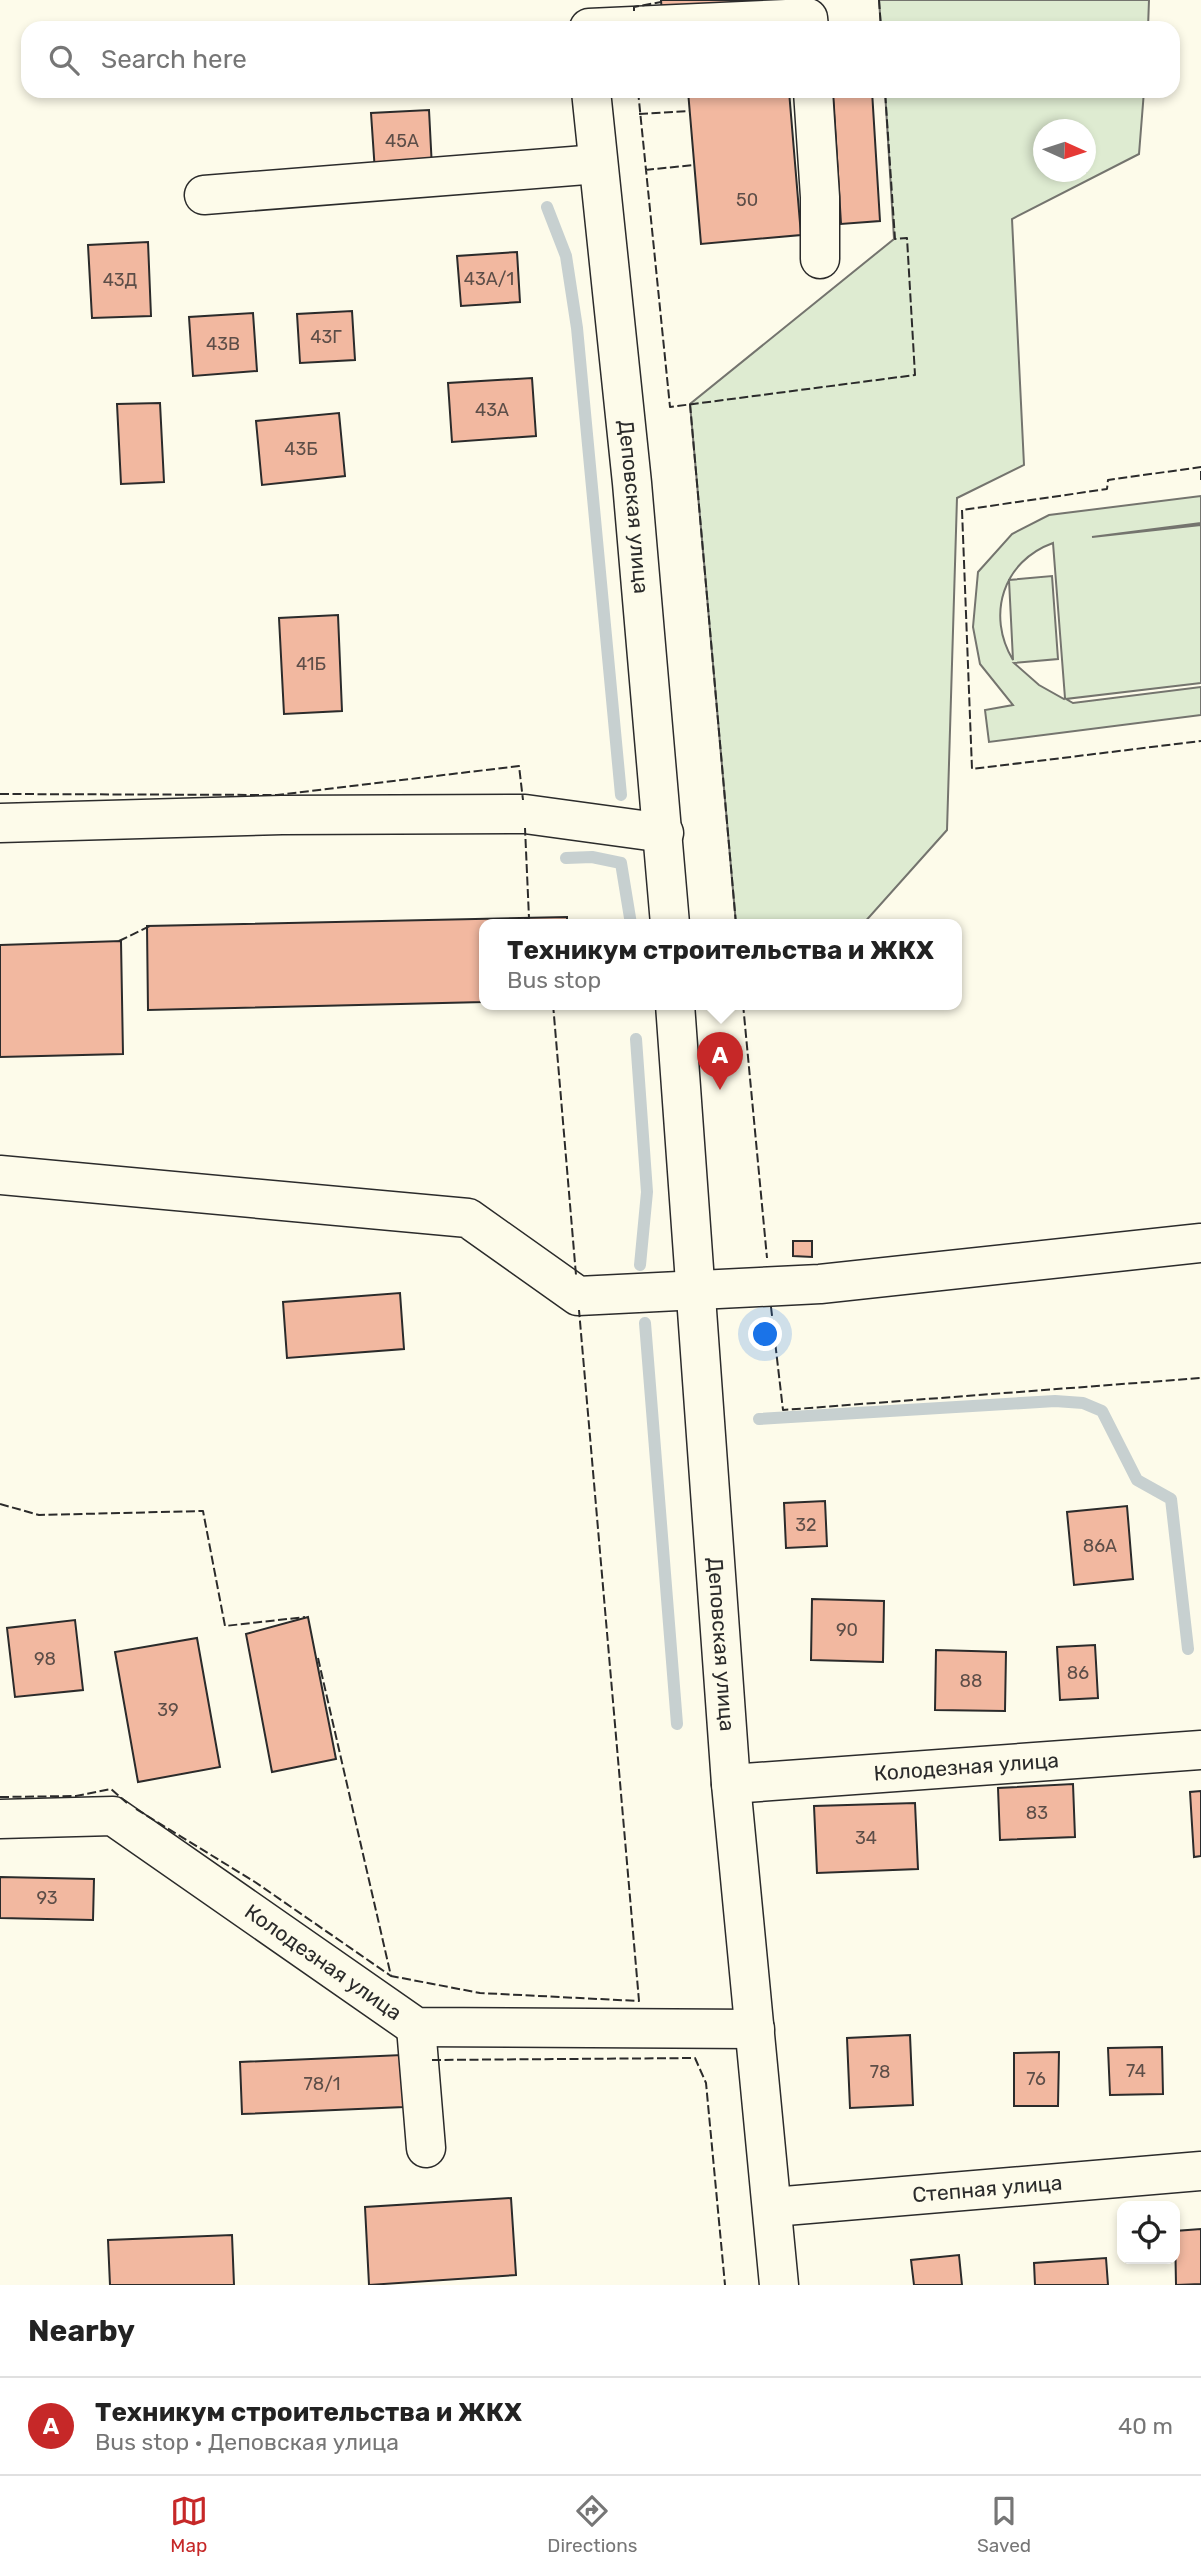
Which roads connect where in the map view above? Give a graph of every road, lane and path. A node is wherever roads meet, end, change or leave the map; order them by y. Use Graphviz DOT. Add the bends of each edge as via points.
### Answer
graph roads {
  1 [pos="581,0"];
  2 [pos="586,21"];
  3 [pos="742,21"];
  4 [pos="808,21"];
  5 [pos="591,98"];
  6 [pos="813,98"];
  7 [pos="598,164"];
  8 [pos="204,195"];
  9 [pos="820,259"];
  10 [pos="0,823"];
  11 [pos="664,833"];
  12 [pos="670,919"];
  13 [pos="675,1010"];
  14 [pos="0,1175"];
  15 [pos="1201,1242"];
  16 [pos="694,1289"];
  17 [pos="1201,1750"];
  18 [pos="731,1784"];
  19 [pos="0,1819"];
  20 [pos="416,2027"];
  21 [pos="755,2029"];
  22 [pos="426,2148"];
  23 [pos="1201,2171"];
  24 [pos="773,2207"];
  25 [pos="779,2285"];
  1 -- 2 [label="street"];
  3 -- 4 [label="street"];
  5 -- 7 [label="street, Деповская улица"];
  6 -- 9 [label="street"];
  7 -- 8 [label="street"];
  7 -- 11 [label="street, Деповская улица"];
  10 -- 11 [label="street" via="525,814"];
  11 -- 12 [label="street, Деповская улица"];
  13 -- 16 [label="street, Деповская улица"];
  14 -- 16 [label="street" via="468,1218 578,1296"];
  15 -- 16 [label="street" via="820,1284"];
  16 -- 18 [label="street, Деповская улица"];
  17 -- 18 [label="street, Колодезная улица"];
  18 -- 21 [label="street, Деповская улица"];
  19 -- 20 [label="street, Колодезная улица" via="113,1816"];
  20 -- 21 [label="street, Колодезная улица"];
  20 -- 22 [label="street"];
  21 -- 24 [label="street, Деповская улица"];
  23 -- 24 [label="street, Степная улица"];
  24 -- 25 [label="street, Деповская улица"];
}
